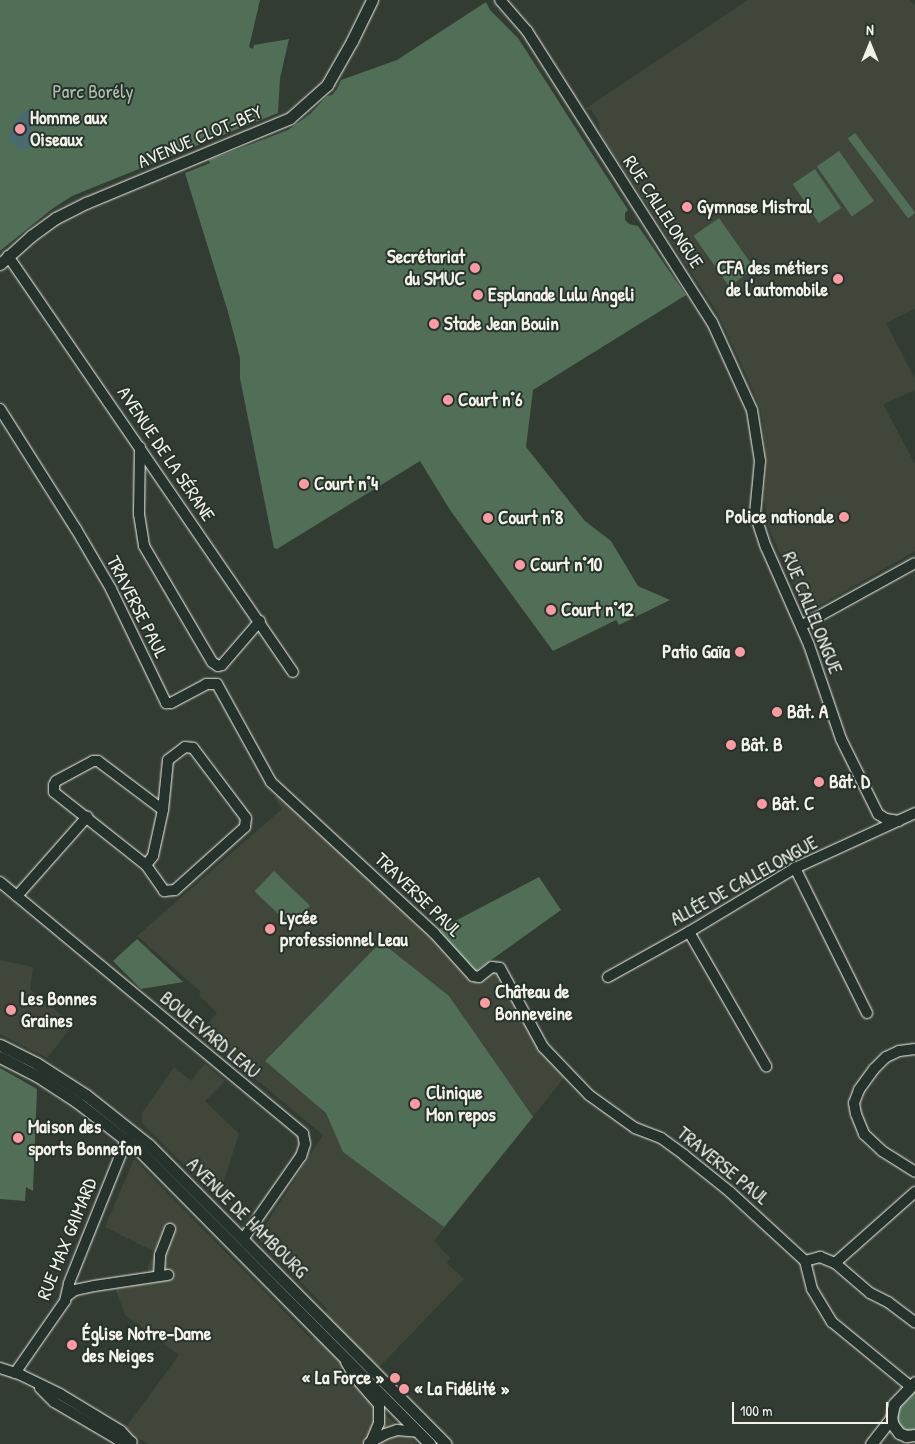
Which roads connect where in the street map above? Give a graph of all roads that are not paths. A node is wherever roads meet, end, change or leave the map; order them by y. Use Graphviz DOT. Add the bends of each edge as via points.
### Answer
graph roads {
  1 [pos="372,0"];
  2 [pos="500,0"];
  3 [pos="4,260"];
  4 [pos="0,409"];
  5 [pos="140,447"];
  6 [pos="915,563"];
  7 [pos="260,621"];
  8 [pos="801,626"];
  9 [pos="293,672"];
  10 [pos="163,810"];
  11 [pos="915,812"];
  12 [pos="87,817"];
  13 [pos="899,821"];
  14 [pos="146,865"];
  15 [pos="795,868"];
  16 [pos="0,882"];
  17 [pos="17,896"];
  18 [pos="689,932"];
  19 [pos="608,977"];
  20 [pos="867,1013"];
  21 [pos="0,1045"];
  22 [pos="915,1049"];
  23 [pos="0,1057"];
  24 [pos="766,1066"];
  25 [pos="127,1139"];
  26 [pos="915,1172"];
  27 [pos="915,1192"];
  28 [pos="170,1229"];
  29 [pos="243,1239"];
  30 [pos="805,1260"];
  31 [pos="835,1263"];
  32 [pos="66,1296"];
  33 [pos="915,1322"];
  34 [pos="342,1355"];
  35 [pos="0,1368"];
  36 [pos="15,1373"];
  37 [pos="914,1383"];
  38 [pos="891,1418"];
  39 [pos="418,1432"];
  40 [pos="913,1436"];
  41 [pos="133,1443"];
  42 [pos="370,1443"];
  43 [pos="430,1444"];
  44 [pos="446,1444"];
  45 [pos="871,1444"];
  46 [pos="902,1444"];
  1 -- 3 [label="street, AVENUE CLOT-BEY" via="327,85 290,118 86,203 42,227"];
  2 -- 8 [label="street, RUE CALLELONGUE" via="527,31 716,330 752,410 760,461 755,514"];
  3 -- 5 [label="street, AVENUE DE LA SÉRANE"];
  4 -- 30 [label="street, TRAVERSE PAUL" via="111,589 166,703 206,684 217,684 271,782 429,928 473,976 479,977 492,967 500,968 543,1047 589,1095 634,1128 661,1138 684,1154"];
  5 -- 7 [label="street, AVENUE DE LA SÉRANE"];
  5 -- 7 [label="street" via="139,514 144,546 212,662 222,665"];
  6 -- 8 [label="street"];
  7 -- 9 [label="street, AVENUE DE LA SÉRANE"];
  8 -- 13 [label="street, RUE CALLELONGUE" via="840,739 878,814"];
  10 -- 12 [label="street" via="98,761 93,761 54,785 54,792"];
  10 -- 14 [label="street" via="153,856"];
  10 -- 14 [label="street" via="168,760 185,747 193,748 246,818 245,827 175,890 164,890"];
  11 -- 13 [label="street"];
  12 -- 14 [label="street"];
  12 -- 17 [label="street"];
  13 -- 15 [label="street, ALLÉE DE CALLELONGUE"];
  15 -- 18 [label="street, ALLÉE DE CALLELONGUE"];
  15 -- 20 [label="street"];
  16 -- 17 [label="street, BOULEVARD LEAU"];
  17 -- 29 [label="street, BOULEVARD LEAU" via="303,1134 305,1144 301,1156"];
  18 -- 19 [label="street, ALLÉE DE CALLELONGUE"];
  18 -- 24 [label="street"];
  21 -- 29 [label="street, AVENUE DE HAMBOURG" via="60,1078 110,1113 157,1153"];
  22 -- 26 [label="street" via="886,1057 859,1090 854,1103 864,1134 882,1151"];
  23 -- 25 [label="street, AVENUE DE HAMBOURG" via="52,1085"];
  25 -- 32 [label="street, RUE MAX GAIMARD"];
  25 -- 34 [label="street, AVENUE DE HAMBOURG"];
  27 -- 31 [label="street"];
  28 -- 32 [label="street" via="160,1255 163,1276 94,1286 75,1290"];
  29 -- 44 [label="street, AVENUE DE HAMBOURG"];
  30 -- 31 [label="street" via="820,1257"];
  30 -- 37 [label="street" via="812,1290 832,1322"];
  31 -- 33 [label="street" via="870,1293"];
  32 -- 36 [label="street, RUE MAX GAIMARD"];
  34 -- 39 [label="street, AVENUE DE HAMBOURG"];
  34 -- 42 [label="street" via="354,1376 379,1405 379,1423"];
  35 -- 36 [label="street"];
  36 -- 41 [label="street" via="35,1382 54,1402 116,1438"];
  37 -- 38 [label="street" via="894,1404"];
  38 -- 40 [label="street" via="899,1433"];
  38 -- 45 [label="street"];
  39 -- 42 [label="street" via="397,1430"];
  39 -- 43 [label="street, AVENUE DE HAMBOURG"];
  40 -- 46 [label="street"];
}
